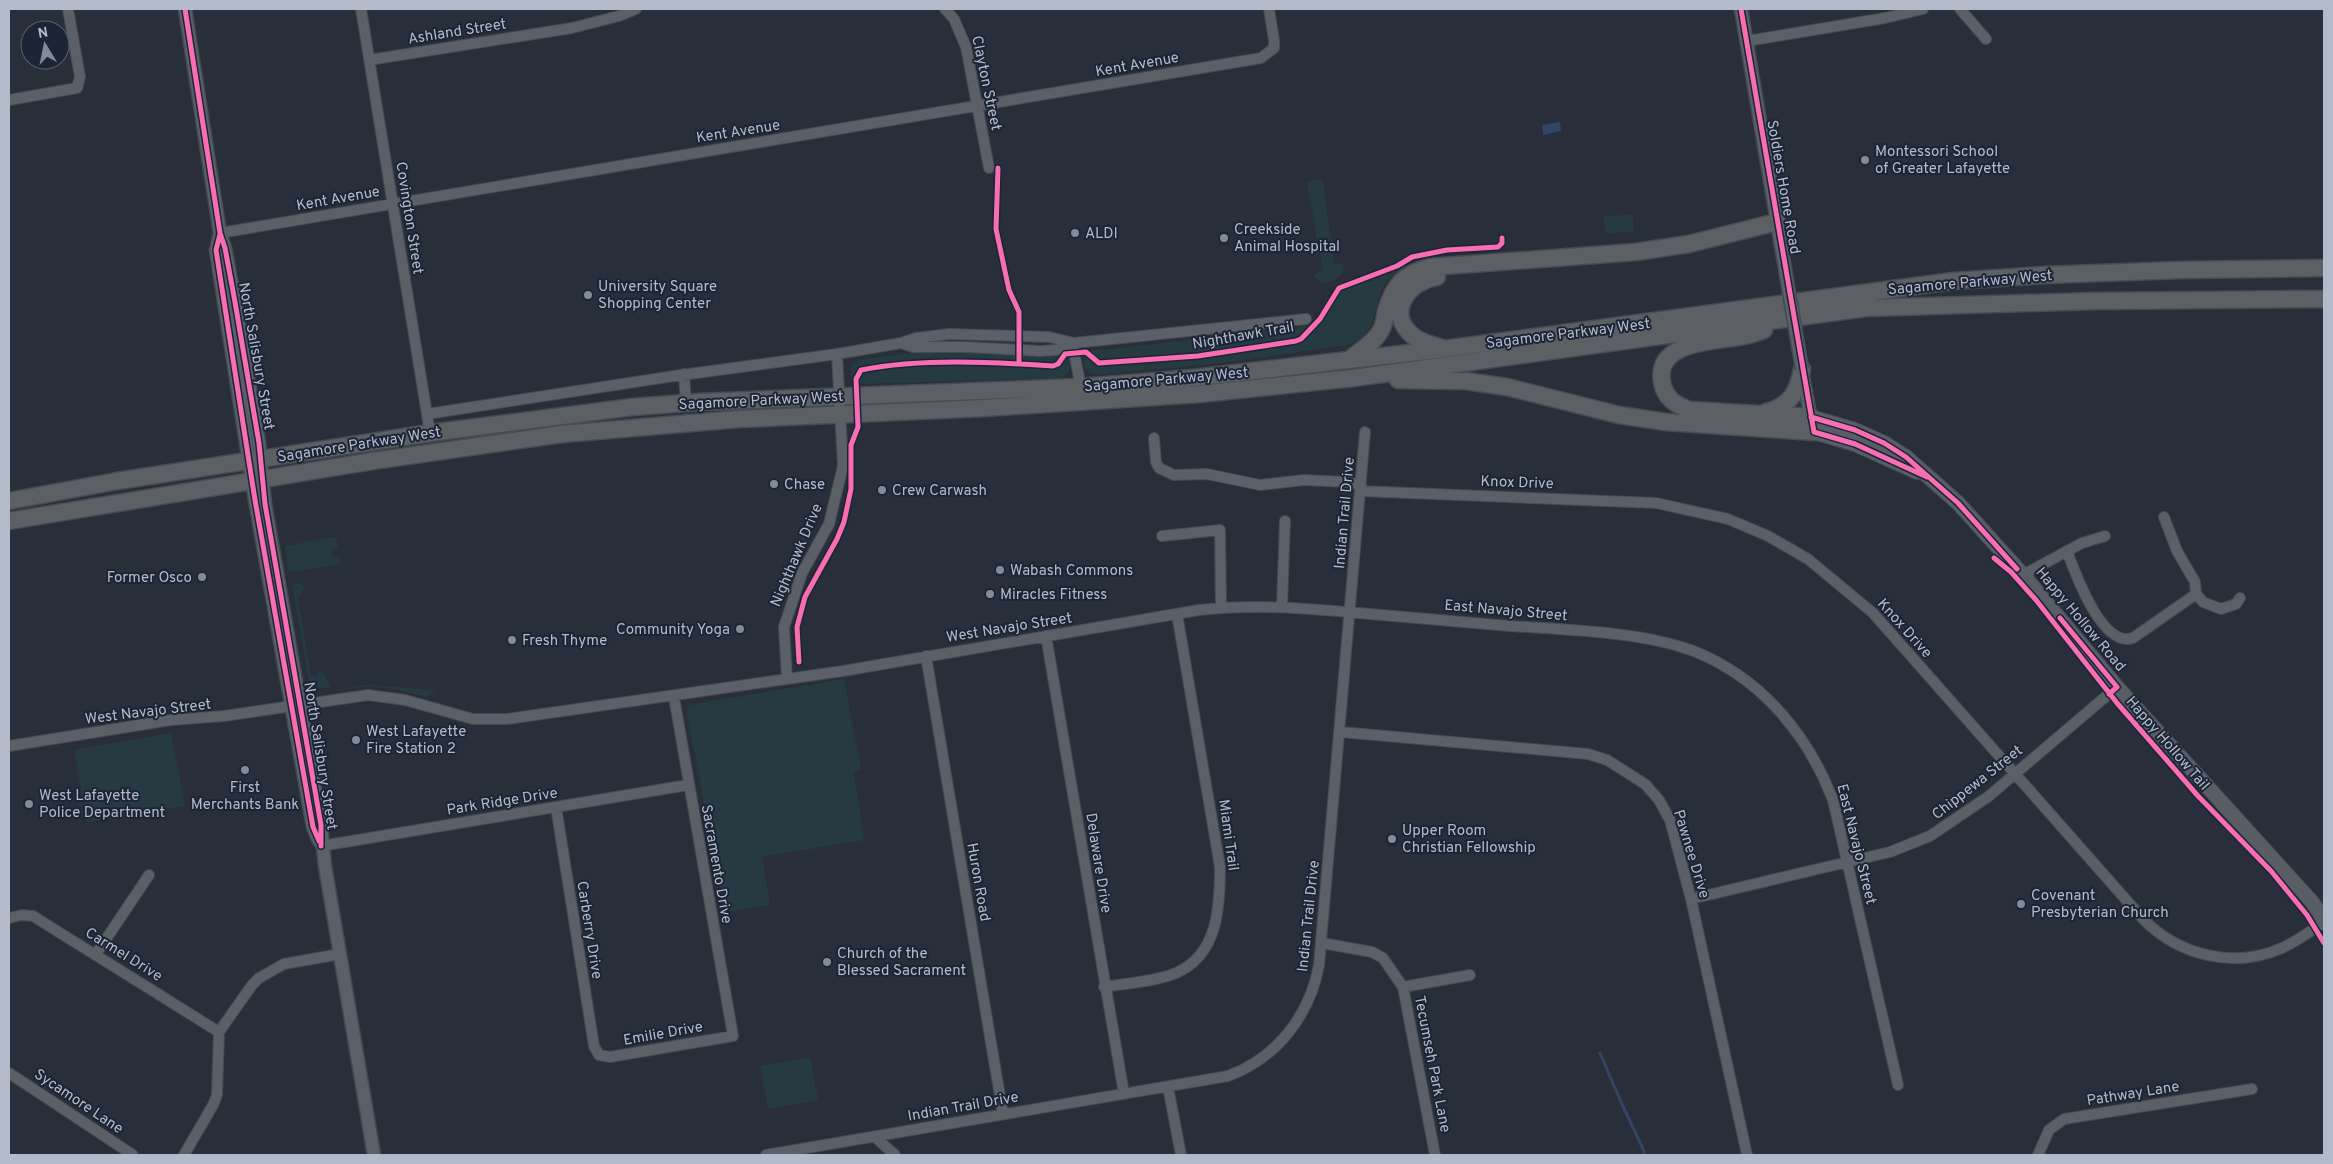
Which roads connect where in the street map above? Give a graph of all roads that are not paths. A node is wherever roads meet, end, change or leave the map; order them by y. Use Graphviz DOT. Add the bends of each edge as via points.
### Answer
graph roads {
  1 [pos="68,9"];
  2 [pos="185,9"];
  3 [pos="361,9"];
  4 [pos="636,9"];
  5 [pos="945,9"];
  6 [pos="1269,9"];
  7 [pos="1741,9"];
  8 [pos="1923,9"];
  9 [pos="1960,9"];
  10 [pos="1884,13"];
  11 [pos="1986,39"];
  12 [pos="1746,41"];
  13 [pos="369,60"];
  14 [pos="9,100"];
  15 [pos="977,106"];
  16 [pos="989,168"];
  17 [pos="393,204"];
  18 [pos="1778,227"];
  19 [pos="220,233"];
  20 [pos="2324,268"];
  21 [pos="2324,299"];
  22 [pos="1807,316"];
  23 [pos="1306,319"];
  24 [pos="1074,342"];
  25 [pos="1444,349"];
  26 [pos="837,354"];
  27 [pos="1350,359"];
  28 [pos="1802,369"];
  29 [pos="684,374"];
  30 [pos="1353,378"];
  31 [pos="1081,387"];
  32 [pos="839,396"];
  33 [pos="686,403"];
  34 [pos="1759,413"];
  35 [pos="427,414"];
  36 [pos="840,415"];
  37 [pos="1812,425"];
  38 [pos="1365,432"];
  39 [pos="430,433"];
  40 [pos="1154,438"];
  41 [pos="255,460"];
  42 [pos="257,479"];
  43 [pos="1361,488"];
  44 [pos="9,501"];
  45 [pos="2164,517"];
  46 [pos="9,521"];
  47 [pos="1285,521"];
  48 [pos="1162,536"];
  49 [pos="2105,536"];
  50 [pos="2066,551"];
  51 [pos="2023,575"];
  52 [pos="2196,594"];
  53 [pos="2240,598"];
  54 [pos="1282,606"];
  55 [pos="1221,608"];
  56 [pos="1350,612"];
  57 [pos="1177,614"];
  58 [pos="1046,636"];
  59 [pos="926,656"];
  60 [pos="787,679"];
  61 [pos="2117,687"];
  62 [pos="674,697"];
  63 [pos="296,705"];
  64 [pos="1341,732"];
  65 [pos="9,746"];
  66 [pos="2015,773"];
  67 [pos="688,785"];
  68 [pos="556,807"];
  69 [pos="322,846"];
  70 [pos="1848,862"];
  71 [pos="149,875"];
  72 [pos="1691,899"];
  73 [pos="9,918"];
  74 [pos="2324,921"];
  75 [pos="1322,942"];
  76 [pos="96,954"];
  77 [pos="340,954"];
  78 [pos="1470,975"];
  79 [pos="1104,987"];
  80 [pos="1403,987"];
  81 [pos="219,1032"];
  82 [pos="733,1036"];
  83 [pos="599,1055"];
  84 [pos="9,1073"];
  85 [pos="1898,1085"];
  86 [pos="1168,1087"];
  87 [pos="2252,1089"];
  88 [pos="1124,1094"];
  89 [pos="1003,1114"];
  90 [pos="875,1137"];
  91 [pos="133,1155"];
  92 [pos="184,1155"];
  93 [pos="374,1155"];
  94 [pos="766,1155"];
  95 [pos="896,1155"];
  96 [pos="1181,1155"];
  97 [pos="1435,1155"];
  98 [pos="1746,1155"];
  99 [pos="2038,1155"];
  1 -- 14 [label="street" via="80,77 77,88"];
  2 -- 19 [label="street, North Salisbury Street"];
  3 -- 13 [label="street, Covington Street"];
  4 -- 13 [label="street, Ashland Street" via="572,28"];
  5 -- 15 [label="street, Clayton Street" via="954,19 966,47"];
  6 -- 15 [label="street, Kent Avenue" via="1274,48 1261,58"];
  7 -- 12 [label="street, Soldiers Home Road"];
  8 -- 10 [label="street"];
  9 -- 11 [label="street"];
  10 -- 12 [label="street"];
  12 -- 18 [label="street, Soldiers Home Road"];
  13 -- 17 [label="street, Covington Street"];
  15 -- 16 [label="street, Clayton Street"];
  15 -- 17 [label="street, Kent Avenue"];
  17 -- 19 [label="street, Kent Avenue"];
  17 -- 35 [label="street, Covington Street"];
  18 -- 25 [label="highway" via="1662,258 1434,277 1418,282 1402,301 1401,317 1413,337"];
  18 -- 27 [label="highway" via="1654,249 1419,270 1401,281 1393,292 1381,330"];
  18 -- 28 [label="street, Soldiers Home Road, bridge"];
  19 -- 41 [label="street, North Salisbury Street" via="216,250"];
  20 -- 25 [label="highway, Sagamore Parkway West" via="2162,270 1953,281"];
  21 -- 22 [label="highway, Sagamore Parkway West" via="1960,304 1866,308"];
  22 -- 30 [label="highway, Sagamore Parkway West"];
  22 -- 34 [label="highway" via="1743,336 1683,347 1674,352 1662,371 1664,391 1678,406 1690,410"];
  23 -- 24 [label="street"];
  24 -- 26 [label="street" via="1056,350 1040,351 913,347 901,343"];
  24 -- 31 [label="street"];
  25 -- 27 [label="highway, Sagamore Parkway West"];
  26 -- 29 [label="street"];
  26 -- 32 [label="street, Nighthawk Drive"];
  27 -- 31 [label="highway, Sagamore Parkway West" via="1193,378"];
  28 -- 34 [label="highway" via="1797,390 1786,404"];
  28 -- 37 [label="street"];
  29 -- 33 [label="street"];
  29 -- 35 [label="street"];
  30 -- 36 [label="highway, Sagamore Parkway West" via="1199,394"];
  30 -- 37 [label="highway" via="1466,381 1507,387 1619,415 1656,420"];
  31 -- 32 [label="highway, Sagamore Parkway West"];
  32 -- 33 [label="highway, Sagamore Parkway West"];
  32 -- 36 [label="street, Nighthawk Drive"];
  33 -- 39 [label="highway, Sagamore Parkway West"];
  34 -- 37 [label="highway"];
  35 -- 39 [label="street, Covington Street"];
  36 -- 42 [label="highway, Sagamore Parkway West" via="739,419 562,434"];
  36 -- 60 [label="street, Nighthawk Drive" via="842,466 829,524 802,573 784,627"];
  37 -- 51 [label="main road, Happy Hollow Road" via="1927,477 1958,503"];
  38 -- 43 [label="street, Indian Trail Drive"];
  39 -- 41 [label="highway, Sagamore Parkway West"];
  40 -- 43 [label="street, Knox Drive" via="1159,468 1174,475 1207,474 1260,485 1304,480 1347,482"];
  41 -- 42 [label="street, North Salisbury Street"];
  41 -- 44 [label="highway, Sagamore Parkway West"];
  42 -- 46 [label="highway, Sagamore Parkway West"];
  42 -- 63 [label="street, North Salisbury Street"];
  43 -- 56 [label="street, Indian Trail Drive"];
  43 -- 66 [label="street, Knox Drive" via="1656,503 1728,519 1768,536 1808,559 1873,613"];
  45 -- 52 [label="street" via="2177,551 2195,582"];
  47 -- 54 [label="street"];
  48 -- 55 [label="street" via="1220,530"];
  49 -- 50 [label="street"];
  50 -- 51 [label="street"];
  50 -- 52 [label="street" via="2090,605 2121,639 2133,638"];
  51 -- 61 [label="main road, Happy Hollow Road"];
  52 -- 53 [label="street" via="2203,602 2221,609 2236,604"];
  54 -- 55 [label="street, West Navajo Street"];
  54 -- 56 [label="street, West Navajo Street"];
  55 -- 57 [label="street, West Navajo Street"];
  56 -- 64 [label="street, Indian Trail Drive"];
  56 -- 70 [label="street, East Navajo Street" via="1638,637 1695,652 1718,663 1780,710 1811,753 1833,800"];
  57 -- 58 [label="street, West Navajo Street"];
  57 -- 79 [label="street, Miami Trail" via="1220,867 1215,926 1202,953 1176,973"];
  58 -- 59 [label="street, West Navajo Street"];
  58 -- 79 [label="street, Delaware Drive"];
  59 -- 60 [label="street, West Navajo Street"];
  59 -- 89 [label="street, Huron Road"];
  60 -- 62 [label="street, West Navajo Street"];
  61 -- 66 [label="street, Chippewa Street"];
  61 -- 74 [label="main road, Happy Hollow Road" via="2312,902"];
  62 -- 63 [label="street, West Navajo Street" via="506,719 473,719 381,695"];
  62 -- 67 [label="street, Sacramento Drive"];
  63 -- 65 [label="street, West Navajo Street" via="171,720"];
  63 -- 69 [label="street, North Salisbury Street" via="322,825"];
  64 -- 72 [label="street, Pawnee Drive" via="1588,754 1607,760 1645,784 1659,800 1670,820"];
  64 -- 75 [label="street, Indian Trail Drive"];
  66 -- 70 [label="street, Chippewa Street" via="1989,796 1930,836 1890,852"];
  66 -- 74 [label="street, Knox Drive" via="2144,920 2180,947 2218,957 2244,958 2282,948"];
  67 -- 68 [label="street, Park Ridge Drive"];
  67 -- 82 [label="street, Sacramento Drive"];
  68 -- 69 [label="street, Park Ridge Drive"];
  68 -- 83 [label="street, Carberry Drive" via="594,1046"];
  69 -- 77 [label="street, North Salisbury Street"];
  70 -- 72 [label="street, Chippewa Street"];
  70 -- 85 [label="street, East Navajo Street"];
  71 -- 76 [label="street"];
  72 -- 98 [label="street, Pawnee Drive"];
  73 -- 76 [label="street, Carmel Drive" via="33,916"];
  75 -- 80 [label="street, Tecumseh Park Lane" via="1377,955"];
  75 -- 86 [label="street, Indian Trail Drive" via="1313,991 1297,1020 1273,1050 1261,1060 1228,1076"];
  76 -- 81 [label="street, Carmel Drive"];
  77 -- 81 [label="street" via="284,964 264,974 252,985"];
  77 -- 93 [label="street, North Salisbury Street"];
  78 -- 80 [label="street"];
  79 -- 88 [label="street, Delaware Drive"];
  80 -- 97 [label="street, Tecumseh Park Lane"];
  81 -- 92 [label="street" via="217,1095"];
  82 -- 83 [label="street, Emilie Drive" via="610,1058"];
  84 -- 91 [label="street, Sycamore Lane"];
  86 -- 88 [label="street, Indian Trail Drive"];
  86 -- 96 [label="street"];
  87 -- 99 [label="street, Pathway Lane" via="2064,1119 2049,1130"];
  88 -- 89 [label="street, Indian Trail Drive"];
  89 -- 90 [label="street, Indian Trail Drive"];
  90 -- 94 [label="street, Indian Trail Drive"];
  90 -- 95 [label="street"];
}
